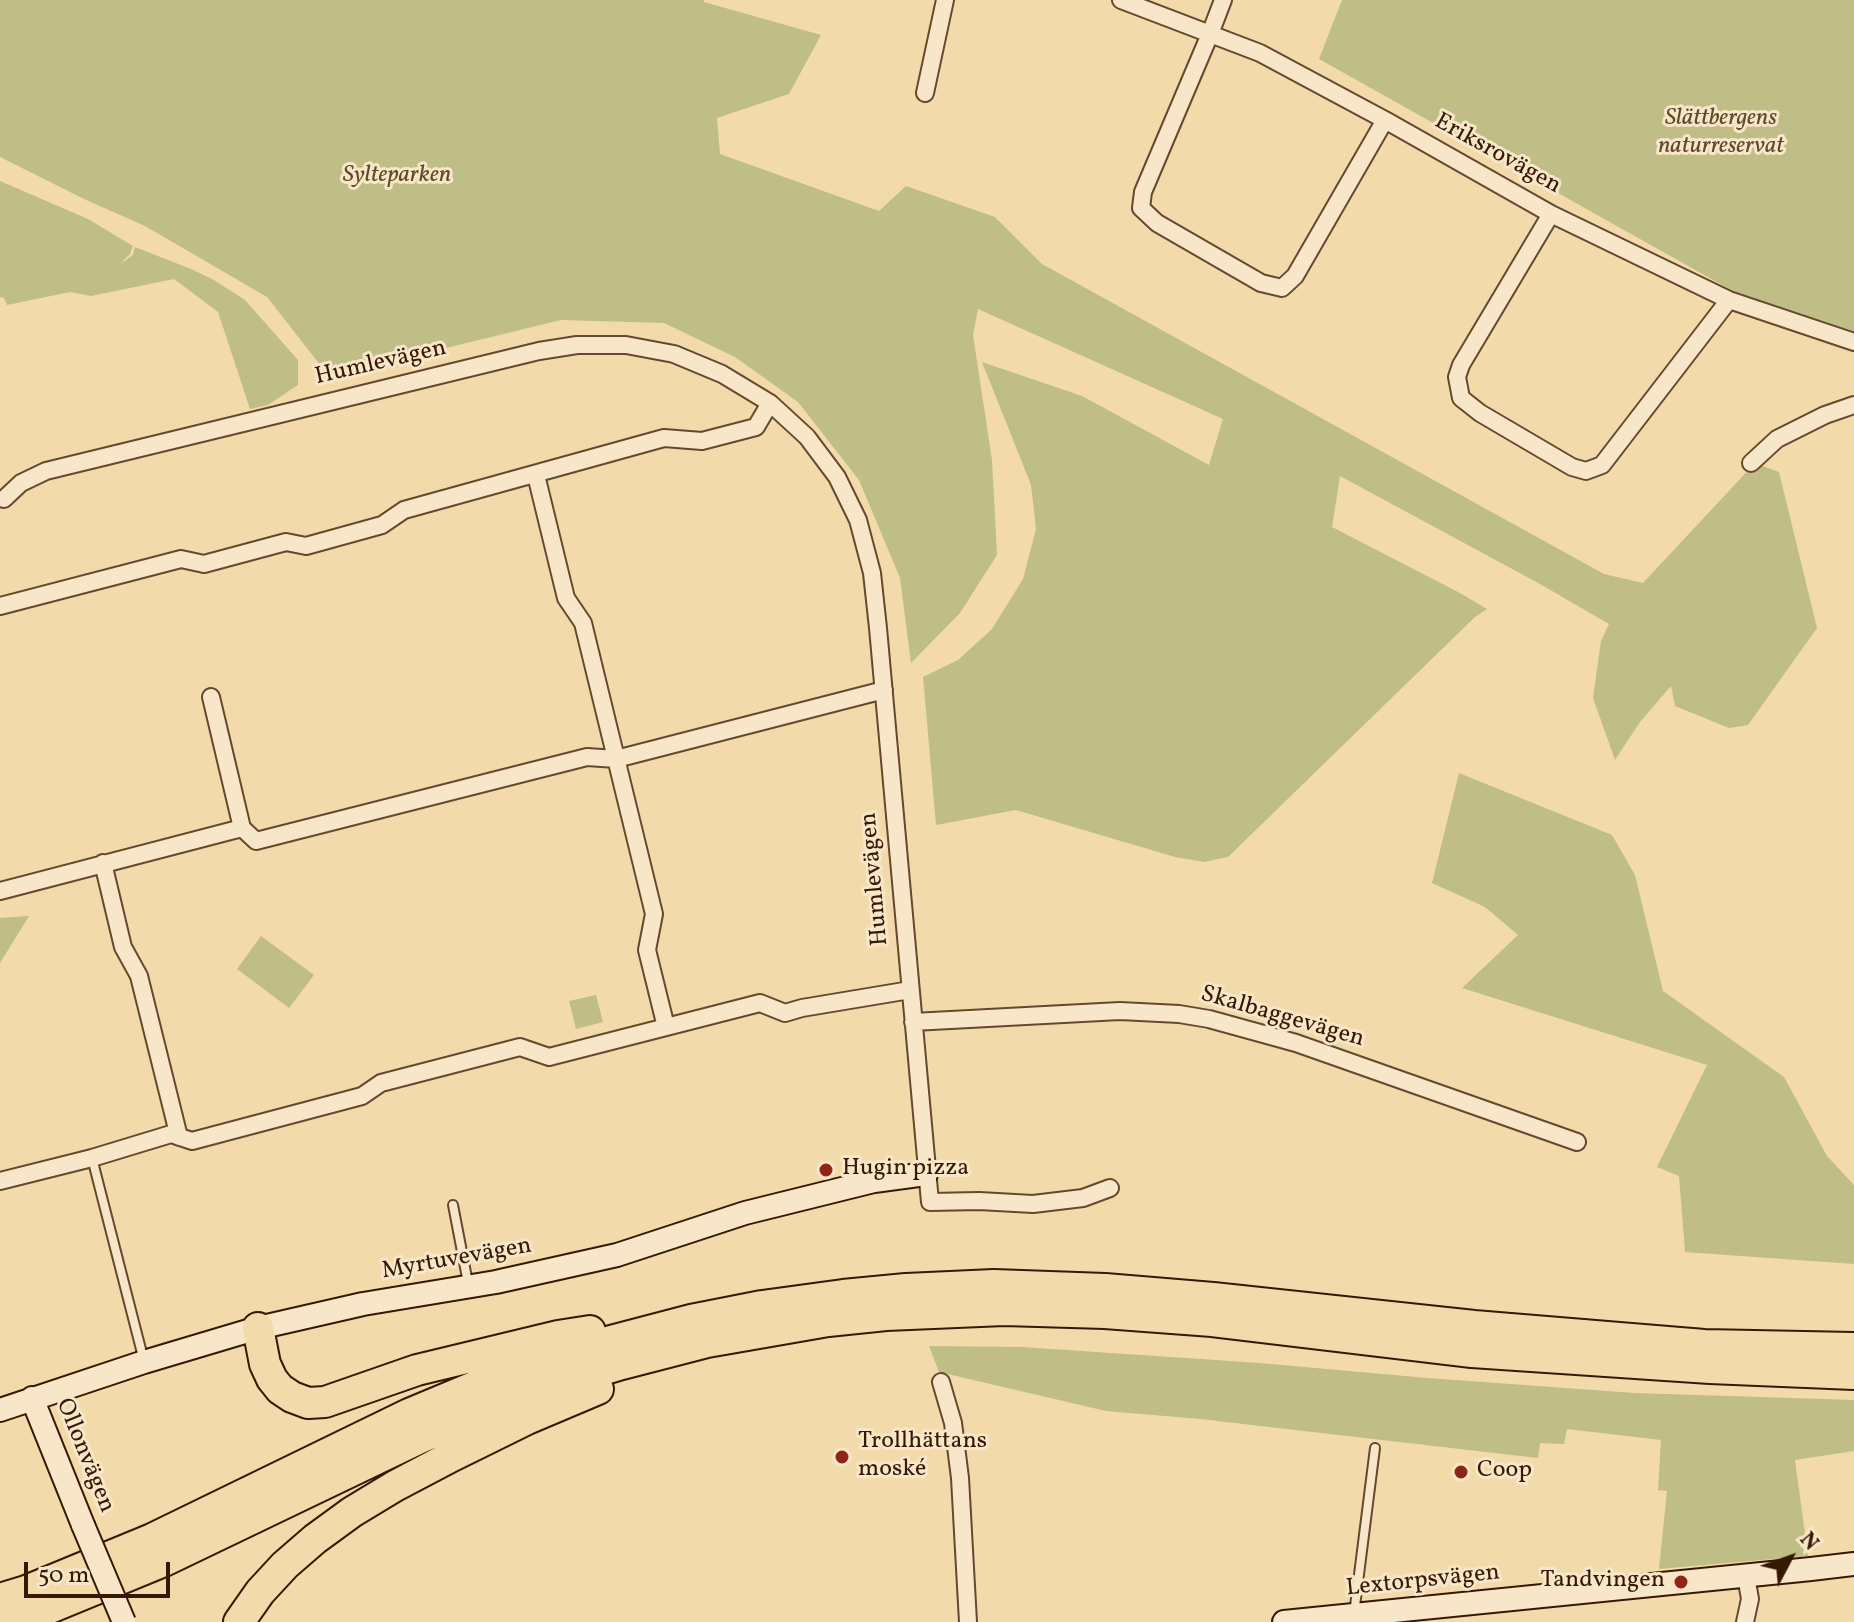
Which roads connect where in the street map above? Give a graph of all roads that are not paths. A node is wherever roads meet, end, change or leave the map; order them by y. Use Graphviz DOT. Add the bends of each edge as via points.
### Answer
graph roads {
  1 [pos="945,0"];
  2 [pos="1121,0"];
  3 [pos="1223,0"];
  4 [pos="1210,34"];
  5 [pos="925,93"];
  6 [pos="1385,120"];
  7 [pos="1551,214"];
  8 [pos="1729,300"];
  9 [pos="1854,342"];
  10 [pos="770,403"];
  11 [pos="1854,405"];
  12 [pos="1751,463"];
  13 [pos="536,475"];
  14 [pos="2,501"];
  15 [pos="0,606"];
  16 [pos="884,690"];
  17 [pos="211,697"];
  18 [pos="616,759"];
  19 [pos="242,828"];
  20 [pos="103,863"];
  21 [pos="0,891"];
  22 [pos="910,990"];
  23 [pos="913,1022"];
  24 [pos="666,1027"];
  25 [pos="179,1137"];
  26 [pos="1577,1142"];
  27 [pos="92,1158"];
  28 [pos="926,1174"];
  29 [pos="0,1181"];
  30 [pos="1110,1188"];
  31 [pos="453,1205"];
  32 [pos="469,1286"];
  33 [pos="258,1328"];
  34 [pos="699,1331"];
  35 [pos="1854,1348"];
  36 [pos="144,1362"];
  37 [pos="1854,1374"];
  38 [pos="941,1382"];
  39 [pos="32,1398"];
  40 [pos="0,1410"];
  41 [pos="1375,1448"];
  42 [pos="1854,1564"];
  43 [pos="1746,1576"];
  44 [pos="0,1599"];
  45 [pos="1354,1615"];
  46 [pos="11,1622"];
  47 [pos="124,1622"];
  48 [pos="239,1622"];
  49 [pos="968,1622"];
  50 [pos="1284,1622"];
  51 [pos="1745,1622"];
  1 -- 5 [label="street"];
  2 -- 4 [label="street, Eriksrovägen"];
  3 -- 4 [label="street"];
  4 -- 6 [label="street, Eriksrovägen" via="1260,53"];
  4 -- 6 [label="street" via="1143,192 1141,208 1157,223 1261,283 1282,288 1295,276"];
  6 -- 7 [label="street, Eriksrovägen"];
  7 -- 8 [label="street, Eriksrovägen"];
  7 -- 8 [label="street" via="1457,377 1461,398 1471,406 1572,467 1586,471 1602,465"];
  8 -- 9 [label="street, Eriksrovägen"];
  10 -- 13 [label="street" via="756,427 702,441 664,438"];
  10 -- 14 [label="street, Humlevägen" via="722,374 674,354 626,345 577,345 46,471 21,483"];
  10 -- 16 [label="street, Humlevägen" via="830,467 858,520 872,573"];
  11 -- 12 [label="street" via="1777,439"];
  13 -- 15 [label="street" via="404,510 382,525 306,546 286,542 204,564 181,559"];
  13 -- 18 [label="street" via="566,598 583,623"];
  16 -- 18 [label="street"];
  16 -- 22 [label="street, Humlevägen"];
  17 -- 19 [label="street"];
  18 -- 19 [label="street" via="587,757 256,841"];
  18 -- 24 [label="street" via="654,914 647,950"];
  19 -- 20 [label="street"];
  20 -- 21 [label="street"];
  20 -- 25 [label="street" via="123,947 139,976"];
  22 -- 23 [label="street, Humlevägen"];
  22 -- 24 [label="street" via="785,1013 760,1003"];
  23 -- 26 [label="street, Skalbaggevägen" via="1120,1011 1209,1019 1296,1043"];
  23 -- 28 [label="street, Humlevägen"];
  24 -- 25 [label="street" via="549,1057 520,1047 192,1141"];
  25 -- 27 [label="street" via="171,1134"];
  27 -- 29 [label="street"];
  27 -- 36 [label="lane"];
  28 -- 30 [label="street, Humlevägen" via="930,1202 1033,1204 1083,1198"];
  28 -- 32 [label="street, Myrtuvevägen" via="874,1181 745,1213 617,1255"];
  31 -- 32 [label="lane"];
  32 -- 33 [label="street, Myrtuvevägen"];
  33 -- 34 [label="highway" via="272,1379 308,1403 558,1336 621,1325"];
  33 -- 36 [label="street, Myrtuvevägen"];
  34 -- 35 [label="highway" via="762,1306 994,1285 1213,1298 1704,1345"];
  34 -- 37 [label="highway" via="886,1315 1051,1310 1212,1321 1472,1352"];
  34 -- 44 [label="highway" via="557,1358 481,1384 152,1539"];
  34 -- 46 [label="highway" via="622,1364 492,1407 164,1561"];
  34 -- 48 [label="highway" via="352,1512 285,1565"];
  36 -- 39 [label="street, Myrtuvevägen"];
  38 -- 49 [label="street" via="960,1478"];
  39 -- 40 [label="street, Myrtuvevägen"];
  39 -- 47 [label="street, Ollonvägen, bridge"];
  41 -- 45 [label="lane"];
  42 -- 43 [label="street, Lextorpsvägen"];
  43 -- 45 [label="street, Lextorpsvägen"];
  43 -- 51 [label="street" via="1750,1599"];
  45 -- 50 [label="street, Lextorpsvägen"];
}
